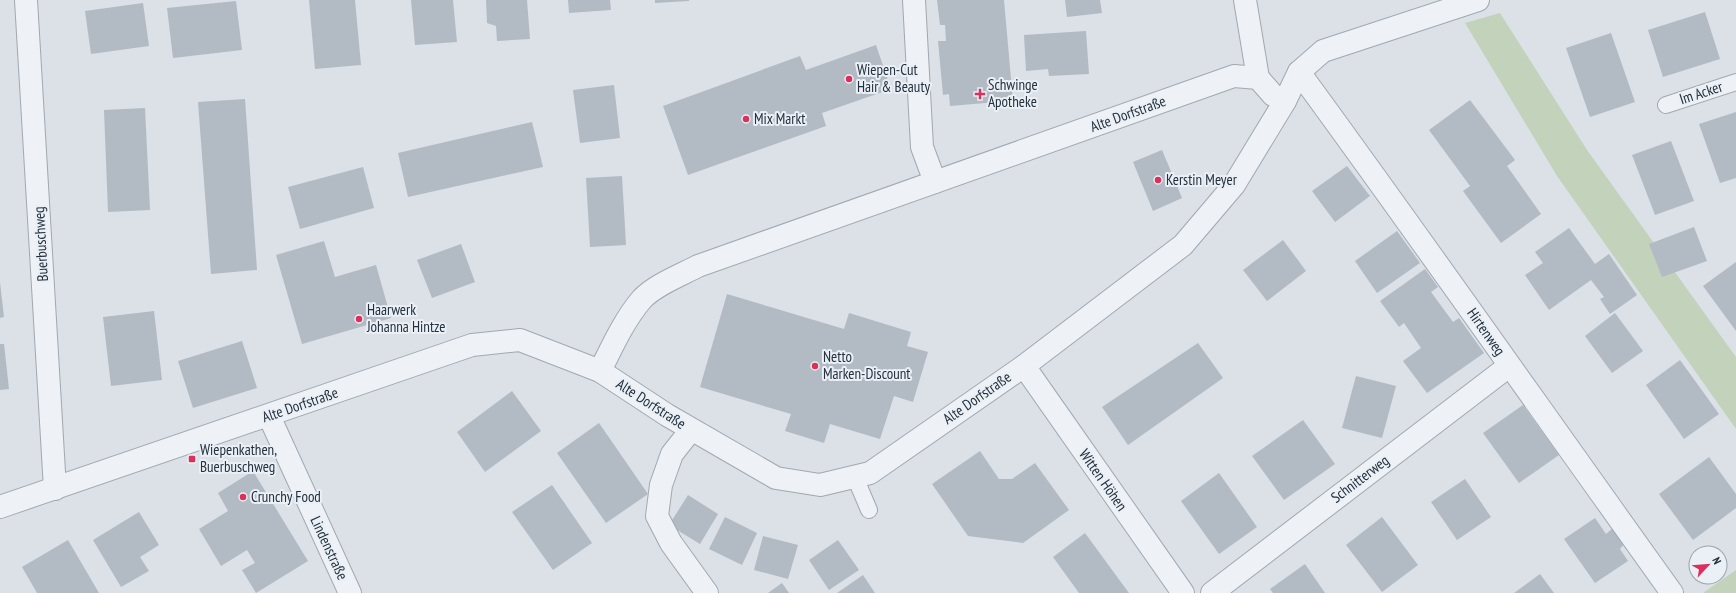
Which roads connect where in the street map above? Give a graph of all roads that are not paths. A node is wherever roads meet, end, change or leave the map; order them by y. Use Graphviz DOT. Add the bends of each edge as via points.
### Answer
graph roads {
  1 [pos="26,0"];
  2 [pos="914,0"];
  3 [pos="1245,0"];
  4 [pos="1478,0"];
  5 [pos="1299,72"];
  6 [pos="1258,78"];
  7 [pos="1736,82"];
  8 [pos="1285,101"];
  9 [pos="1666,105"];
  10 [pos="935,182"];
  11 [pos="1024,366"];
  12 [pos="1509,366"];
  13 [pos="600,371"];
  14 [pos="269,416"];
  15 [pos="691,430"];
  16 [pos="855,477"];
  17 [pos="55,489"];
  18 [pos="0,507"];
  19 [pos="869,510"];
  20 [pos="350,593"];
  21 [pos="707,593"];
  22 [pos="1183,593"];
  23 [pos="1212,593"];
  24 [pos="1672,593"];
  1 -- 17 [label="street, Buerbuschweg"];
  2 -- 10 [label="street" via="922,147"];
  3 -- 6 [label="street"];
  4 -- 5 [label="street, Alte Dorfstraße" via="1323,51"];
  5 -- 8 [label="street, Alte Dorfstraße"];
  5 -- 12 [label="street, Hirtenweg"];
  6 -- 8 [label="street" via="1273,95"];
  6 -- 10 [label="street, Alte Dorfstraße" via="1234,76"];
  7 -- 9 [label="lane, Im Acker"];
  8 -- 11 [label="street, Alte Dorfstraße" via="1234,185 1183,245"];
  10 -- 13 [label="street, Alte Dorfstraße" via="698,266 654,290 642,299 622,328"];
  11 -- 16 [label="street, Alte Dorfstraße" via="870,473"];
  11 -- 22 [label="street, Witten Höhen"];
  12 -- 23 [label="street, Schnitterweg"];
  12 -- 24 [label="street, Hirtenweg"];
  13 -- 14 [label="street, Alte Dorfstraße" via="520,340 472,345"];
  13 -- 15 [label="street, Alte Dorfstraße"];
  14 -- 17 [label="street, Alte Dorfstraße"];
  14 -- 20 [label="street, Lindenstraße"];
  15 -- 16 [label="street, Alte Dorfstraße" via="776,478 820,485"];
  15 -- 21 [label="street" via="672,454 661,485 657,516 671,543"];
  16 -- 19 [label="lane"];
  17 -- 18 [label="street, Alte Dorfstraße"];
}
